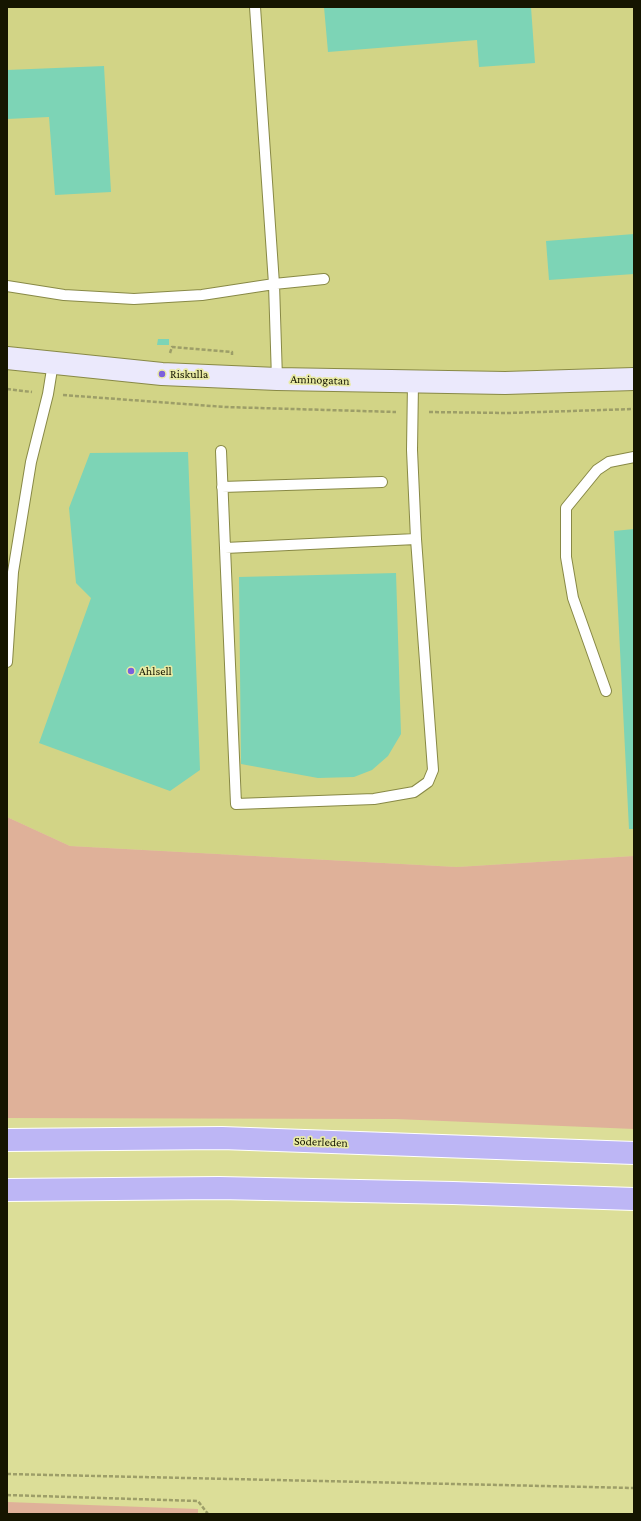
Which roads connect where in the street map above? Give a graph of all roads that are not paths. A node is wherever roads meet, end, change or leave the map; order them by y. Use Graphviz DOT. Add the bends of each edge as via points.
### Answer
graph roads {
  1 [pos="254,7"];
  2 [pos="324,279"];
  3 [pos="274,284"];
  4 [pos="7,286"];
  5 [pos="7,358"];
  6 [pos="53,363"];
  7 [pos="277,379"];
  8 [pos="634,379"];
  9 [pos="413,383"];
  10 [pos="221,451"];
  11 [pos="634,457"];
  12 [pos="382,482"];
  13 [pos="222,486"];
  14 [pos="416,539"];
  15 [pos="225,548"];
  16 [pos="7,662"];
  17 [pos="606,691"];
  18 [pos="7,1140"];
  19 [pos="634,1153"];
  20 [pos="7,1190"];
  21 [pos="634,1199"];
  1 -- 3 [label="lane"];
  2 -- 3 [label="lane"];
  3 -- 4 [label="lane" via="202,295 134,299 64,295"];
  3 -- 7 [label="lane"];
  5 -- 6 [label="street, Aminogatan"];
  6 -- 7 [label="street, Aminogatan" via="162,374"];
  6 -- 16 [label="lane" via="31,462 15,564"];
  7 -- 9 [label="street, Aminogatan"];
  8 -- 9 [label="street, Aminogatan"];
  9 -- 14 [label="lane" via="412,450"];
  10 -- 13 [label="lane"];
  11 -- 17 [label="lane" via="609,462 597,470 566,508 566,557 573,598"];
  12 -- 13 [label="lane"];
  13 -- 15 [label="lane"];
  14 -- 15 [label="lane"];
  14 -- 15 [label="lane" via="433,770 428,782 414,792 374,799 236,804"];
  18 -- 19 [label="highway, Söderleden" via="222,1138"];
  20 -- 21 [label="highway" via="227,1188"];
}
